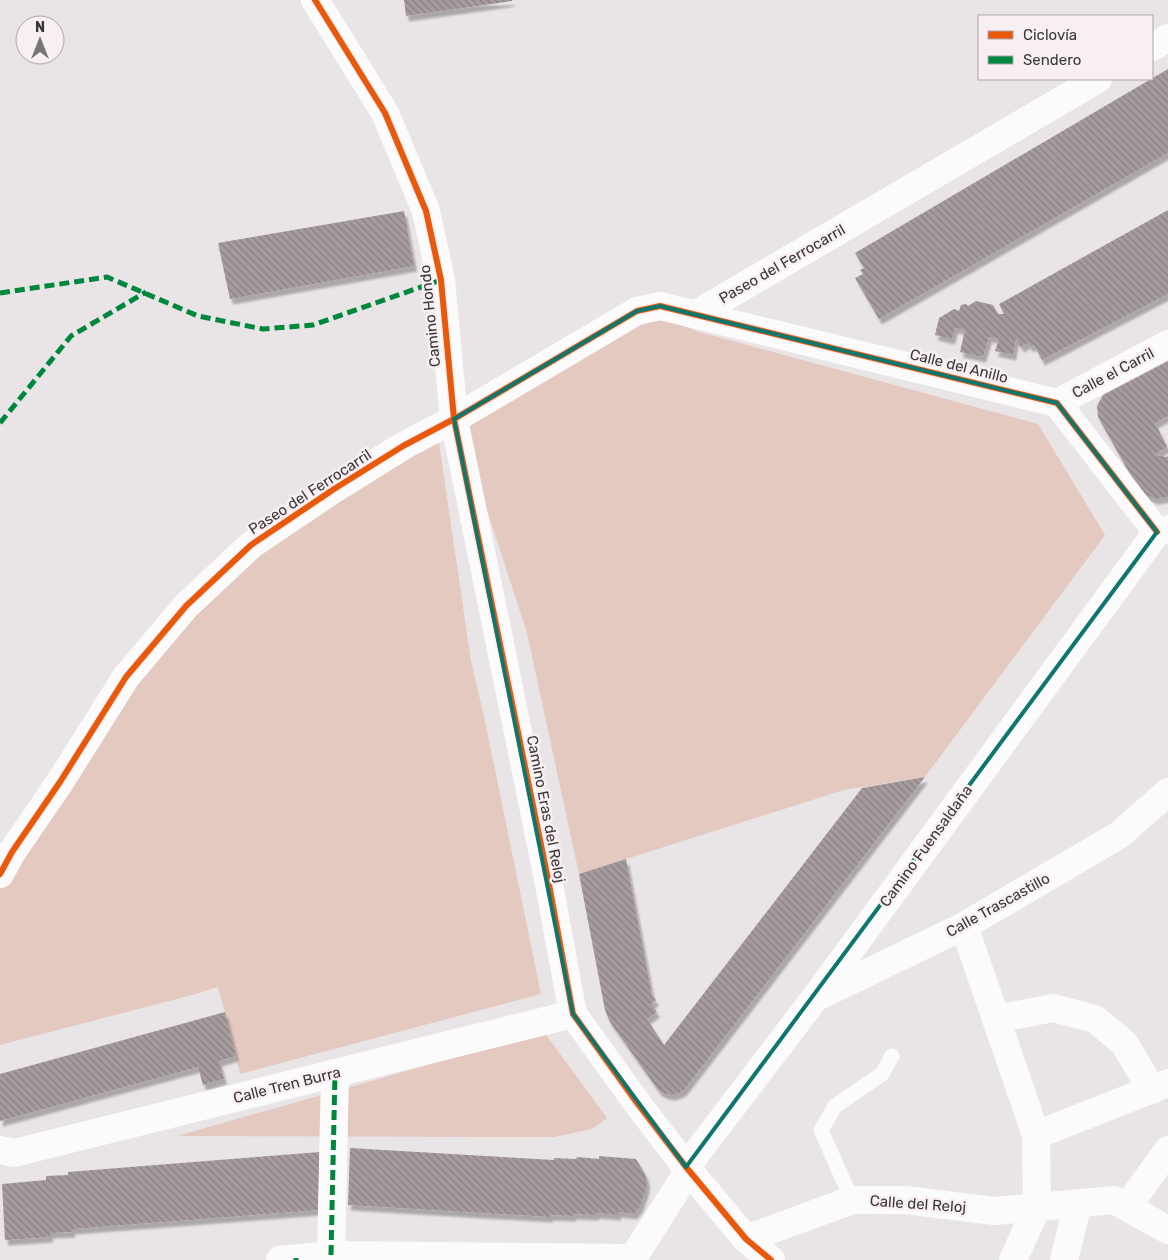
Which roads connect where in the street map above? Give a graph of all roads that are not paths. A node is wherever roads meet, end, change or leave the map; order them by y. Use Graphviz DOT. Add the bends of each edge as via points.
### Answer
graph roads {
  1 [pos="315,0"];
  2 [pos="1168,38"];
  3 [pos="1153,46"];
  4 [pos="1096,80"];
  5 [pos="696,314"];
  6 [pos="1168,344"];
  7 [pos="1057,403"];
  8 [pos="454,419"];
  9 [pos="1162,530"];
  10 [pos="1168,792"];
  11 [pos="0,874"];
  12 [pos="964,926"];
  13 [pos="815,998"];
  14 [pos="573,1014"];
  15 [pos="996,1019"];
  16 [pos="892,1056"];
  17 [pos="335,1073"];
  18 [pos="1160,1086"];
  19 [pos="1036,1135"];
  20 [pos="0,1150"];
  21 [pos="1168,1150"];
  22 [pos="687,1169"];
  23 [pos="852,1200"];
  24 [pos="1078,1203"];
  25 [pos="1037,1207"];
  26 [pos="1127,1207"];
  27 [pos="1168,1230"];
  28 [pos="746,1239"];
  29 [pos="331,1255"];
  30 [pos="291,1259"];
  31 [pos="634,1259"];
  32 [pos="771,1260"];
  33 [pos="1013,1260"];
  34 [pos="1064,1260"];
  1 -- 8 [label="street, Camino Hondo" via="385,114 426,211 441,280"];
  2 -- 3 [label="street"];
  4 -- 5 [label="street, Paseo del Ferrocarril"];
  5 -- 7 [label="street, Calle del Anillo"];
  5 -- 8 [label="street, Paseo del Ferrocarril" via="660,306 637,312"];
  6 -- 7 [label="street, Calle el Carril"];
  7 -- 9 [label="street"];
  8 -- 11 [label="street, Paseo del Ferrocarril" via="403,446 251,545 186,606 126,677"];
  8 -- 14 [label="street, Camino Eras del Reloj"];
  9 -- 13 [label="street, Camino Fuensaldaña"];
  10 -- 12 [label="street, Calle Trascastillo" via="1119,835"];
  12 -- 13 [label="street, Calle Trascastillo"];
  12 -- 15 [label="street"];
  13 -- 22 [label="street, Camino Fuensaldaña"];
  14 -- 17 [label="street, Calle Tren Burra"];
  14 -- 22 [label="street, Camino Eras del Reloj"];
  15 -- 18 [label="street" via="1053,1008 1095,1020 1124,1043"];
  15 -- 19 [label="street"];
  16 -- 23 [label="lane" via="882,1074 835,1106 821,1130"];
  17 -- 20 [label="street, Calle Tren Burra" via="14,1153"];
  17 -- 29 [label="street"];
  18 -- 19 [label="street"];
  19 -- 25 [label="street"];
  21 -- 26 [label="street"];
  22 -- 28 [label="street, Camino Eras del Reloj"];
  22 -- 31 [label="street, Camino Fuensaldaña"];
  23 -- 25 [label="street, Calle del Reloj" via="905,1200 996,1211"];
  23 -- 28 [label="street, Calle del Reloj"];
  24 -- 25 [label="street, Calle del Reloj"];
  24 -- 26 [label="street, Calle del Reloj" via="1114,1200"];
  24 -- 34 [label="street"];
  25 -- 33 [label="street"];
  26 -- 27 [label="street, Calle del Reloj"];
  28 -- 32 [label="street, Camino Eras del Reloj"];
  29 -- 30 [label="street"];
  29 -- 31 [label="street"];
}
